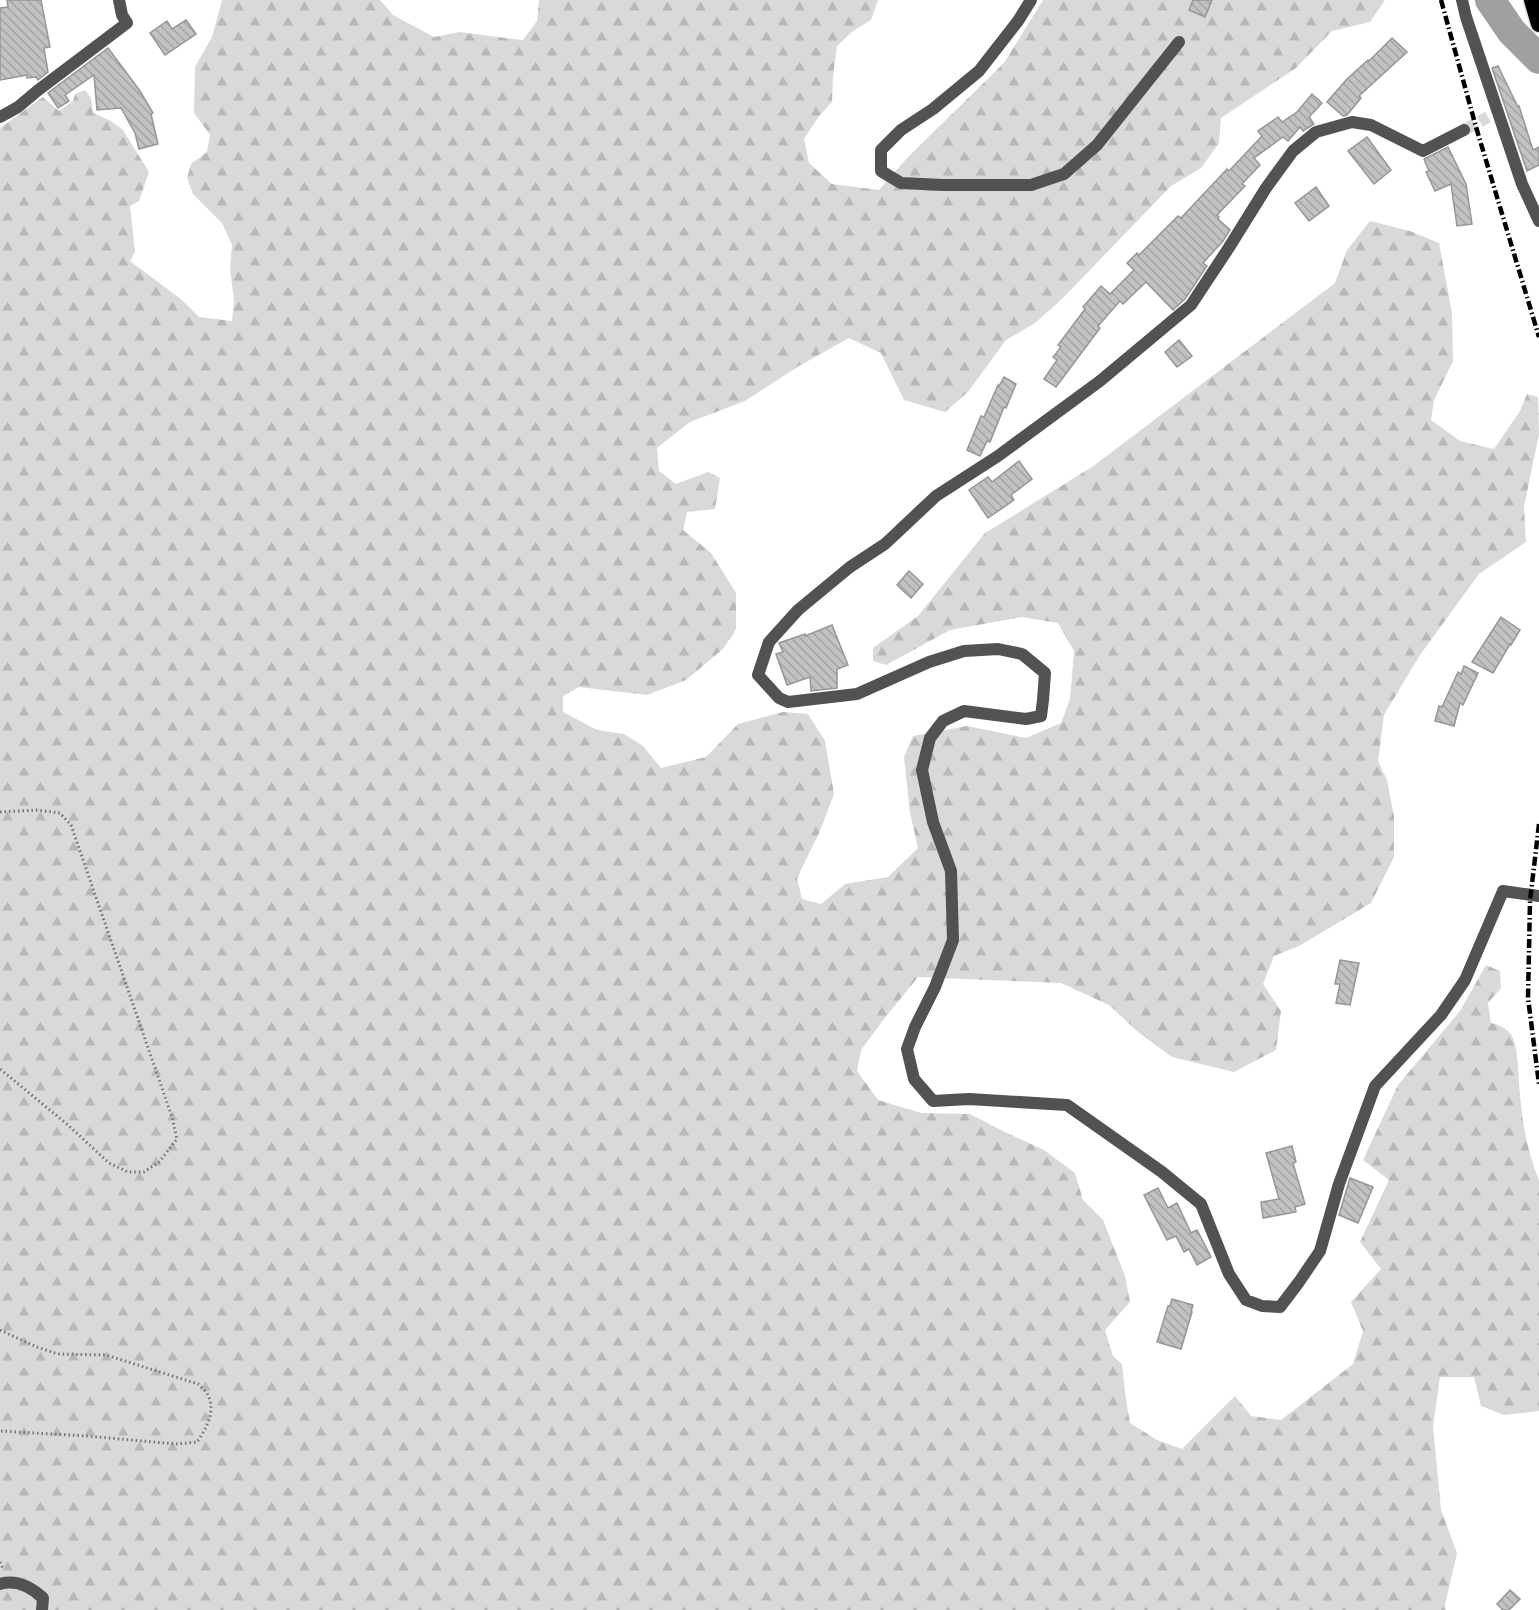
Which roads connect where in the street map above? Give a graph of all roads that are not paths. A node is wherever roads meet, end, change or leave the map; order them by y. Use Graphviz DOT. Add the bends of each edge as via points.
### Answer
graph roads {
  1 [pos="119,0"];
  2 [pos="1031,0"];
  3 [pos="1462,0"];
  4 [pos="1532,0"];
  5 [pos="1539,24"];
  6 [pos="1179,42"];
  7 [pos="0,117"];
  8 [pos="1464,130"];
  9 [pos="1539,221"];
  10 [pos="1539,896"];
  11 [pos="0,1584"];
  12 [pos="42,1610"];
  1 -- 7 [label="street" via="127,23"];
  2 -- 6 [label="street" via="979,71 901,130 881,150 881,171 901,183 944,185 1031,185 1064,174 1097,145"];
  3 -- 9 [label="street" via="1493,115"];
  4 -- 5 [label="highway"];
  8 -- 10 [label="street" via="1423,151 1362,123 1316,132 1293,152 1266,188 1191,305 1100,381 936,496 885,544 849,567 798,610 770,642 758,675 779,698 788,702 857,694 928,662 964,651 998,649 1022,654 1045,673 1041,716 1026,719 964,711 943,721 930,738 922,770 933,822 951,871 953,940 907,1050 914,1079 933,1101 969,1099 1067,1106 1201,1204 1229,1274 1246,1300 1262,1306 1280,1306 1320,1251 1339,1184 1375,1086 1441,1015 1465,980 1503,891"];
  11 -- 12 [label="street" via="9,1581 32,1588 43,1598"];
}
